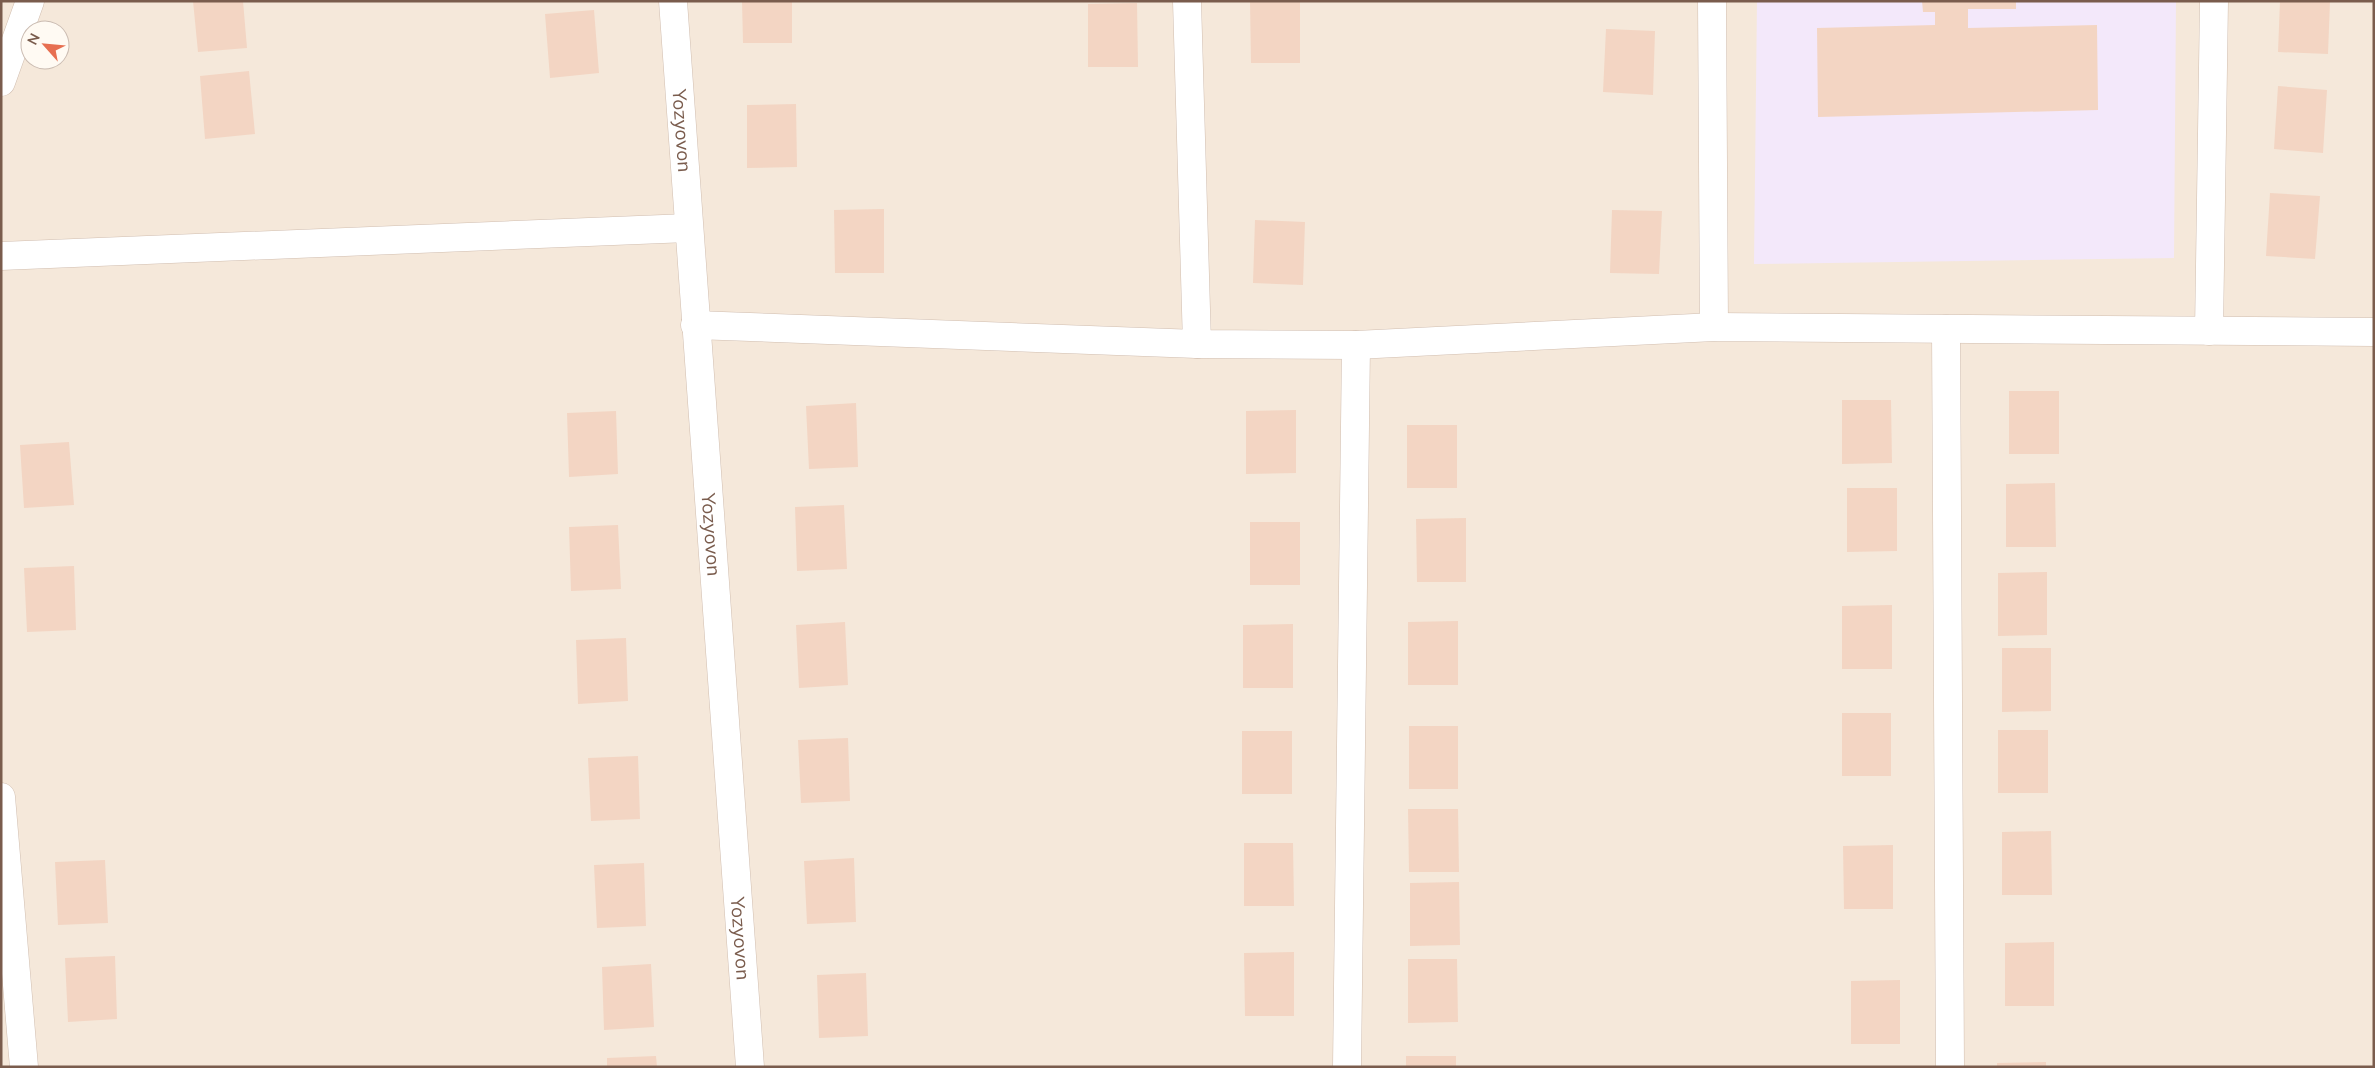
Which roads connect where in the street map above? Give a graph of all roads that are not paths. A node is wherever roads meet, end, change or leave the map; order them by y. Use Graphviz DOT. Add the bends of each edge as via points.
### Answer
graph roads {
  1 [pos="30,1"];
  2 [pos="673,1"];
  3 [pos="1187,1"];
  4 [pos="1712,1"];
  5 [pos="2214,1"];
  6 [pos="1,82"];
  7 [pos="688,228"];
  8 [pos="1,256"];
  9 [pos="695,325"];
  10 [pos="1714,327"];
  11 [pos="1946,329"];
  12 [pos="2209,331"];
  13 [pos="2374,332"];
  14 [pos="1197,344"];
  15 [pos="1356,346"];
  16 [pos="1,797"];
  17 [pos="24,1067"];
  18 [pos="750,1067"];
  19 [pos="1347,1067"];
  20 [pos="1950,1067"];
  1 -- 6 [label="street"];
  2 -- 7 [label="street, Yozyovon"];
  3 -- 14 [label="street"];
  4 -- 10 [label="street"];
  5 -- 12 [label="street"];
  7 -- 8 [label="street"];
  7 -- 9 [label="street, Yozyovon"];
  9 -- 14 [label="street"];
  9 -- 18 [label="street, Yozyovon"];
  10 -- 11 [label="street"];
  10 -- 15 [label="street"];
  11 -- 12 [label="street"];
  11 -- 20 [label="street"];
  12 -- 13 [label="street"];
  14 -- 15 [label="street"];
  15 -- 19 [label="street"];
  16 -- 17 [label="street"];
}
